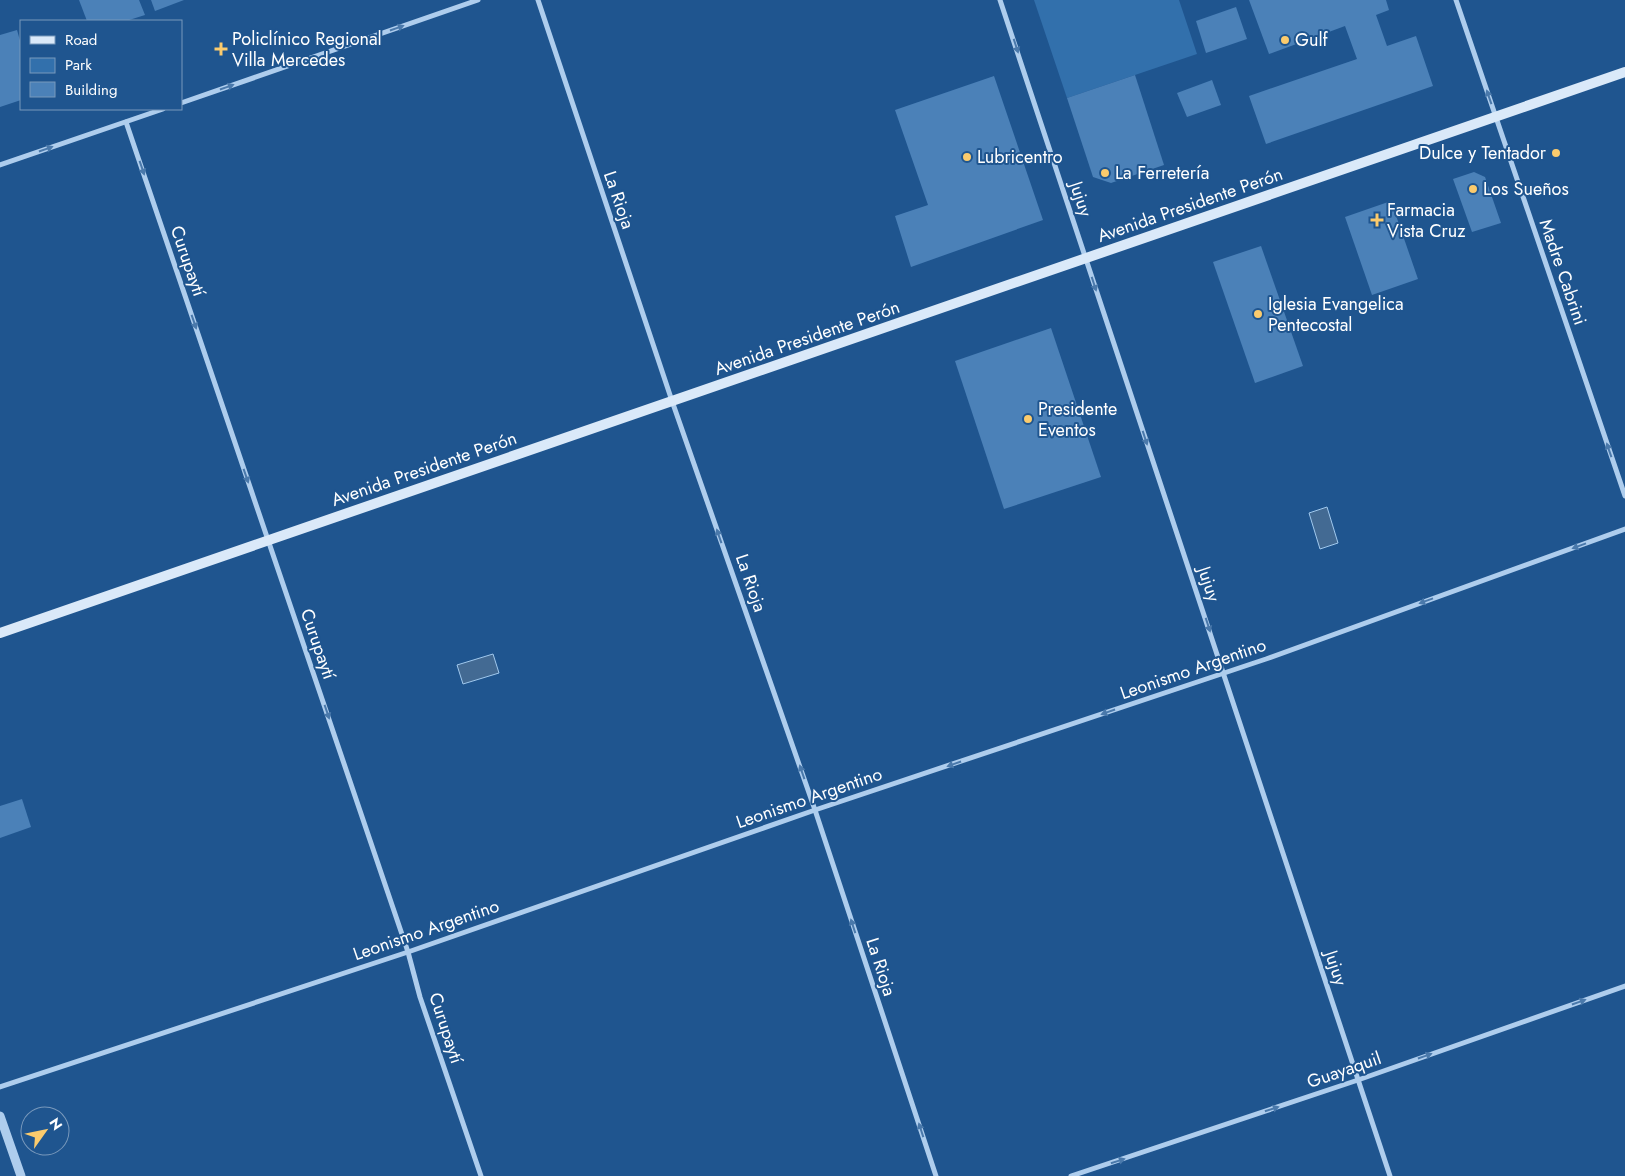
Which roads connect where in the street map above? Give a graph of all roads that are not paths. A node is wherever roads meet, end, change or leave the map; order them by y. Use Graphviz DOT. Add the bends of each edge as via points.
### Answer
graph roads {
  1 [pos="478,0"];
  2 [pos="538,0"];
  3 [pos="1000,0"];
  4 [pos="1456,0"];
  5 [pos="1625,72"];
  6 [pos="182,103"];
  7 [pos="160,110"];
  8 [pos="1496,117"];
  9 [pos="126,122"];
  10 [pos="0,165"];
  11 [pos="1086,258"];
  12 [pos="672,401"];
  13 [pos="1625,496"];
  14 [pos="1625,529"];
  15 [pos="268,540"];
  16 [pos="0,633"];
  17 [pos="1224,673"];
  18 [pos="815,810"];
  19 [pos="408,952"];
  20 [pos="1625,986"];
  21 [pos="1358,1080"];
  22 [pos="0,1087"];
  23 [pos="0,1116"];
  24 [pos="21,1176"];
  25 [pos="481,1176"];
  26 [pos="936,1176"];
  27 [pos="1071,1176"];
  28 [pos="1390,1176"];
  6 -- 1 [label="street, one-way"];
  2 -- 12 [label="street, La Rioja"];
  3 -- 11 [label="street, Jujuy, one-way"];
  8 -- 4 [label="street, Madre Cabrini, one-way"];
  5 -- 8 [label="main road, Avenida Presidente Perón"];
  7 -- 9 [label="street"];
  8 -- 11 [label="main road, Avenida Presidente Perón"];
  13 -- 8 [label="street, Madre Cabrini, one-way"];
  10 -- 9 [label="street, one-way"];
  9 -- 15 [label="street, Curupaytí, one-way"];
  11 -- 12 [label="main road, Avenida Presidente Perón"];
  11 -- 17 [label="street, Jujuy, one-way"];
  12 -- 15 [label="main road, Avenida Presidente Perón"];
  18 -- 12 [label="street, La Rioja, one-way"];
  14 -- 17 [label="street, Leonismo Argentino, one-way"];
  15 -- 16 [label="main road, Avenida Presidente Perón"];
  15 -- 19 [label="street, Curupaytí, one-way"];
  17 -- 18 [label="street, Leonismo Argentino, one-way"];
  17 -- 21 [label="street, Jujuy"];
  18 -- 19 [label="street, Leonismo Argentino"];
  26 -- 18 [label="street, La Rioja, one-way"];
  19 -- 22 [label="street, Leonismo Argentino"];
  19 -- 25 [label="street, Curupaytí" via="420,997"];
  21 -- 20 [label="street, Guayaquil, one-way"];
  27 -- 21 [label="street, Guayaquil, one-way"];
  21 -- 28 [label="street, Jujuy"];
  23 -- 24 [label="street"];
}
